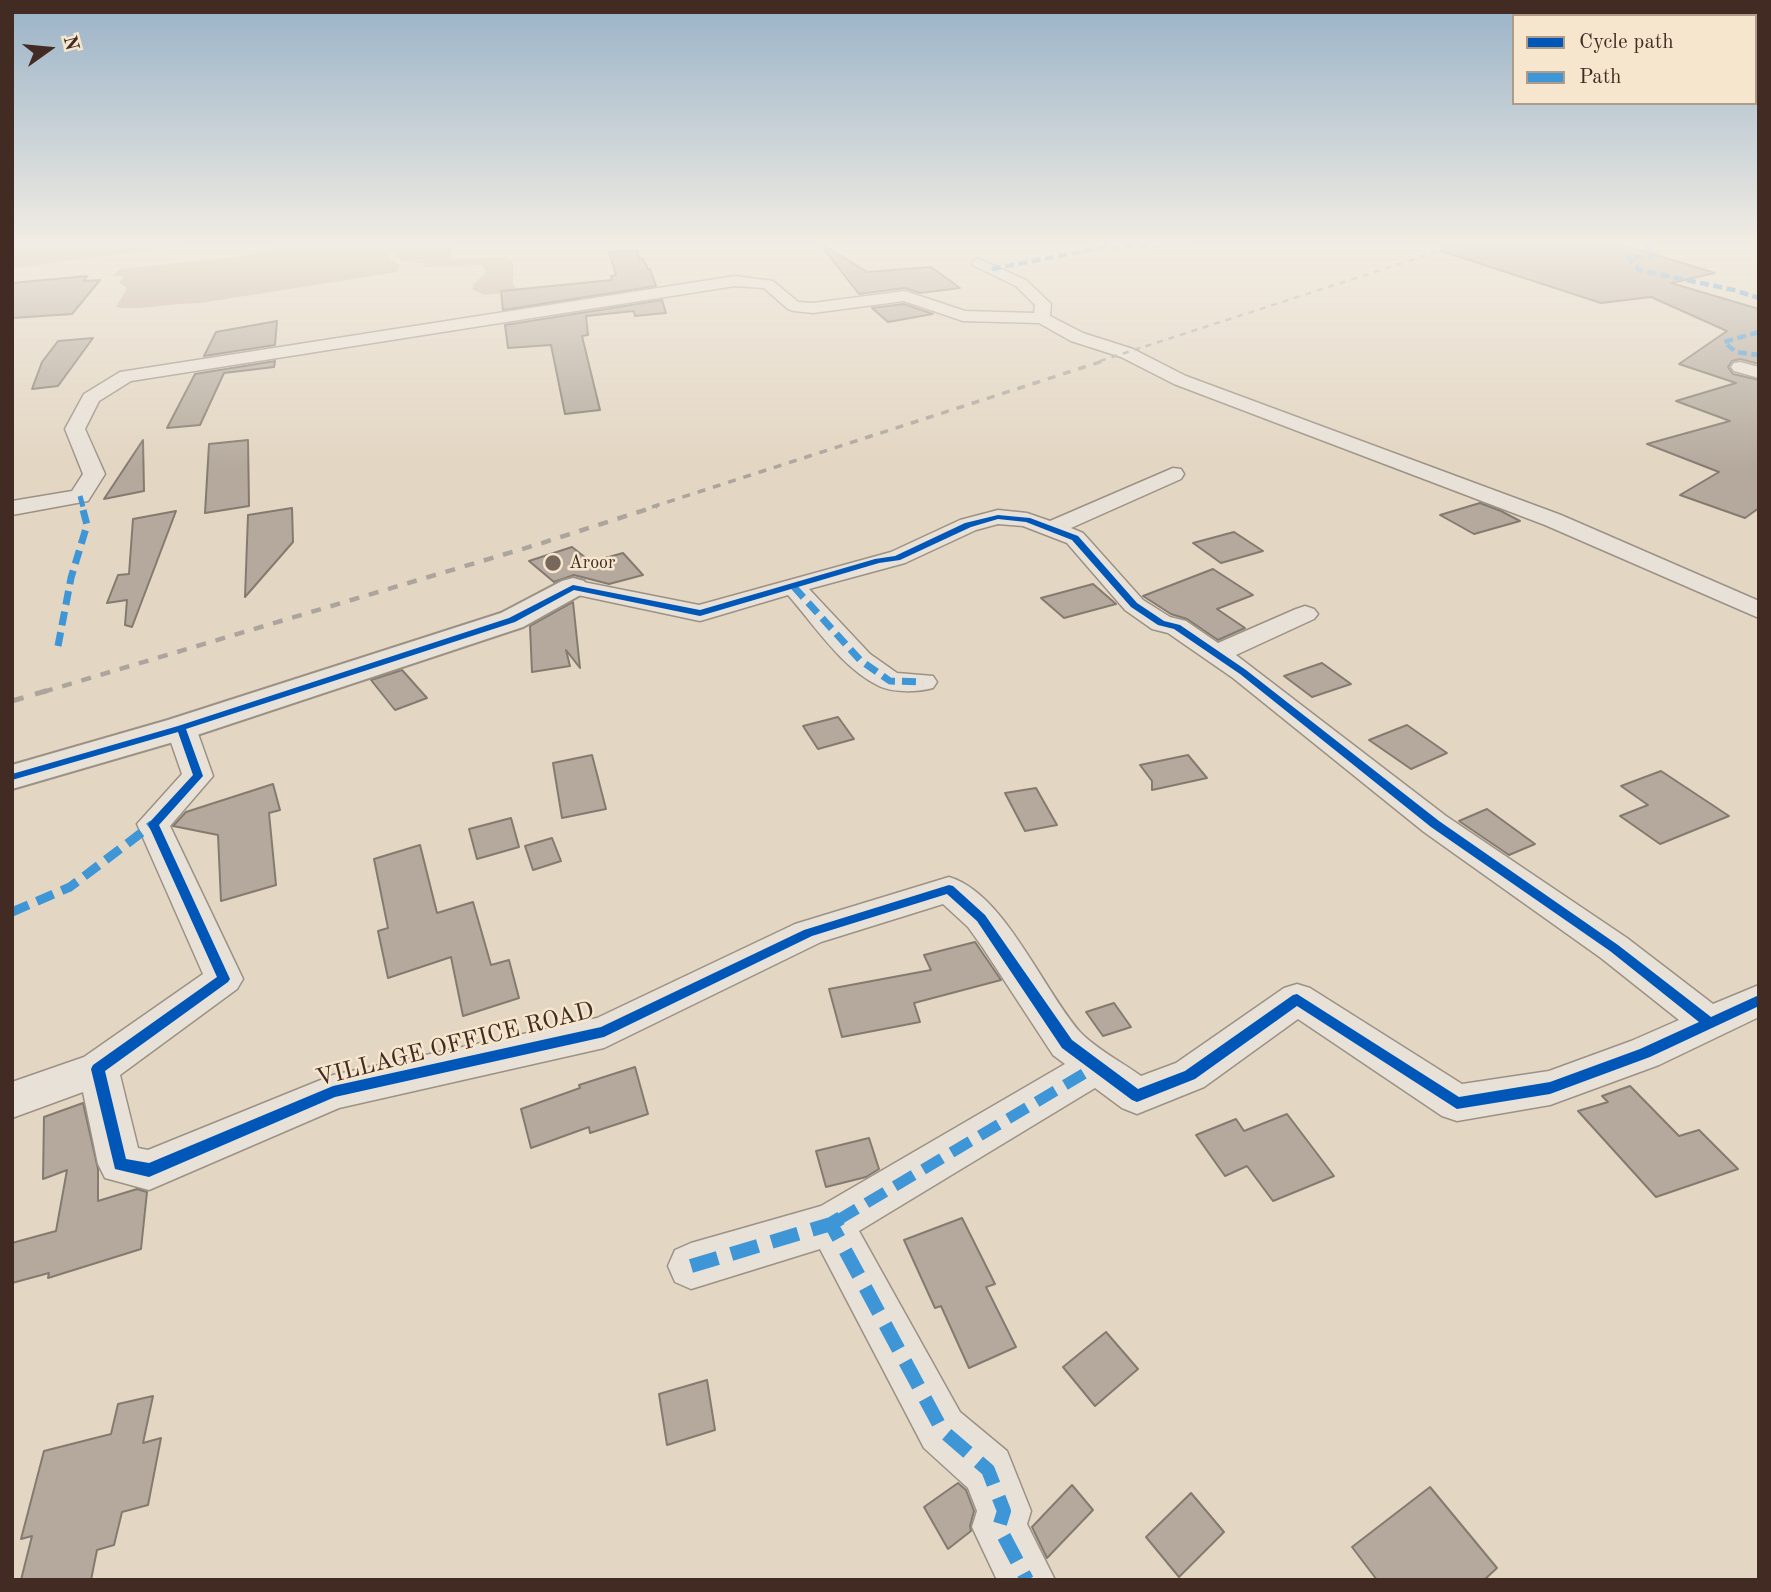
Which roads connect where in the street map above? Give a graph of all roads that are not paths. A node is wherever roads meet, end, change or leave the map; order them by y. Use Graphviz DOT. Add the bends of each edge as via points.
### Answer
graph roads {
  1 [pos="490,319"];
  2 [pos="1044,319"];
  3 [pos="1740,367"];
  4 [pos="1759,373"];
  5 [pos="1173,474"];
  6 [pos="12,508"];
  7 [pos="1051,529"];
  8 [pos="573,587"];
  9 [pos="794,587"];
  10 [pos="1752,602"];
  11 [pos="1305,614"];
  12 [pos="1216,654"];
  13 [pos="923,682"];
  14 [pos="181,728"];
  15 [pos="12,777"];
  16 [pos="1759,1000"];
  17 [pos="1710,1023"];
  18 [pos="1097,1066"];
  19 [pos="97,1069"];
  20 [pos="12,1100"];
  21 [pos="831,1224"];
  22 [pos="691,1266"];
  23 [pos="1027,1580"];
  1 -- 6 [label="street" via="127,376 90,398 75,429 94,474 80,496"];
  2 -- 10 [label="street" via="1180,380 1389,456"];
  3 -- 4 [label="street"];
  5 -- 7 [label="street"];
  7 -- 9 [label="street" via="998,517 968,525 897,558"];
  7 -- 12 [label="street" via="1076,538 1134,605"];
  8 -- 9 [label="street" via="699,613"];
  8 -- 14 [label="street" via="512,620"];
  9 -- 13 [label="street" via="860,660 890,681"];
  11 -- 12 [label="street"];
  12 -- 17 [label="street" via="1435,824 1614,948"];
  14 -- 15 [label="street"];
  14 -- 19 [label="street" via="198,776 153,824 225,979"];
  16 -- 17 [label="street, VILLAGE OFFICE ROAD"];
  17 -- 18 [label="street, VILLAGE OFFICE ROAD" via="1550,1088 1457,1103 1297,999 1190,1075 1137,1096"];
  18 -- 19 [label="street, VILLAGE OFFICE ROAD" via="1067,1044 981,918 949,889 808,933 604,1032 333,1092 149,1170 120,1164"];
  18 -- 21 [label="street"];
  19 -- 20 [label="street"];
  21 -- 22 [label="street"];
  21 -- 23 [label="street" via="942,1430 988,1470 1004,1511 999,1527"];
}
